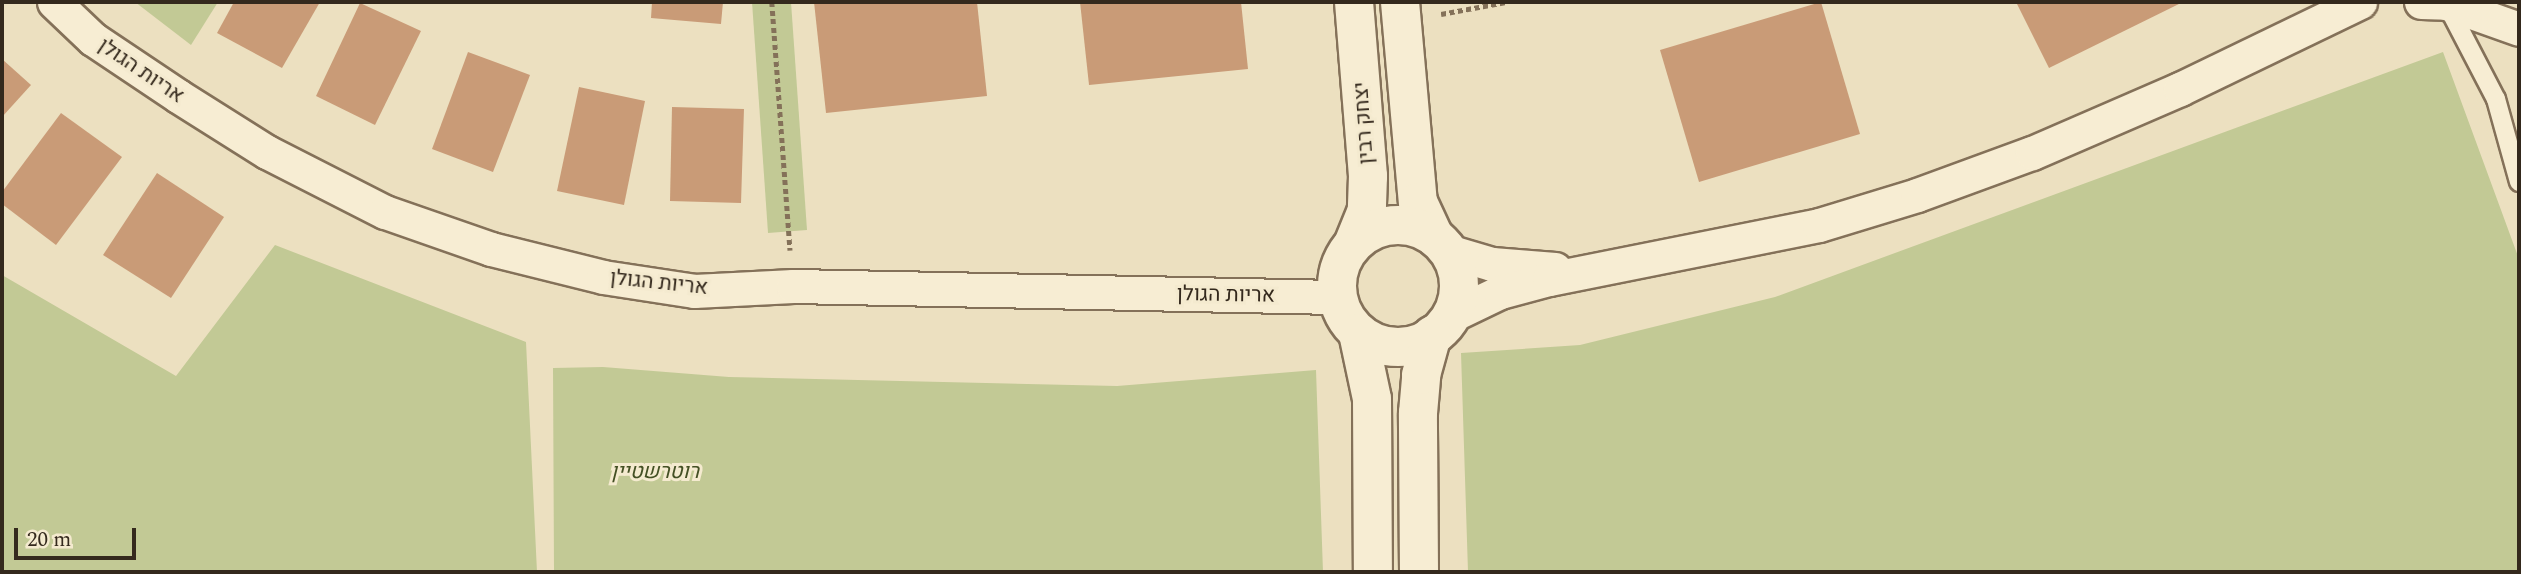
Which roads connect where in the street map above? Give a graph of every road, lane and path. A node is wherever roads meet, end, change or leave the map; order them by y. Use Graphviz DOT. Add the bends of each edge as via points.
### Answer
graph roads {
  1 [pos="54,2"];
  2 [pos="772,2"];
  3 [pos="1354,2"];
  4 [pos="1506,2"];
  5 [pos="2360,2"];
  6 [pos="1497,3"];
  7 [pos="2434,3"];
  8 [pos="1417,9"];
  9 [pos="2519,30"];
  10 [pos="2519,182"];
  11 [pos="1354,243"];
  12 [pos="1441,244"];
  13 [pos="1581,270"];
  14 [pos="793,286"];
  15 [pos="1337,297"];
  16 [pos="1442,325"];
  17 [pos="1358,333"];
  18 [pos="1373,572"];
  19 [pos="1419,572"];
  1 -- 14 [label="street, אריות הגולן" via="93,39 178,96 267,152 385,212 491,249 603,277 694,290"];
  2 -- 14 [label="path"];
  3 -- 11 [label="main road, יצחק רבין" via="1368,176 1367,210"];
  4 -- 6 [label="path"];
  5 -- 13 [label="street" via="2180,89 2032,153 1917,195 1819,225"];
  6 -- 8 [label="path"];
  7 -- 9 [label="street"];
  7 -- 10 [label="lane" via="2496,99"];
  8 -- 12 [label="main road" via="1418,202"];
  11 -- 12 [label="main road" via="1371,231 1392,225"];
  11 -- 15 [label="main road" via="1342,260"];
  12 -- 13 [label="street" via="1492,264"];
  12 -- 16 [label="main road" via="1458,271 1458,295"];
  13 -- 16 [label="street" via="1500,292"];
  14 -- 15 [label="street, אריות הגולן"];
  15 -- 17 [label="main road"];
  16 -- 17 [label="main road" via="1400,348 1377,344"];
  16 -- 19 [label="main road" via="1421,375"];
  17 -- 18 [label="main road" via="1372,399"];
}
